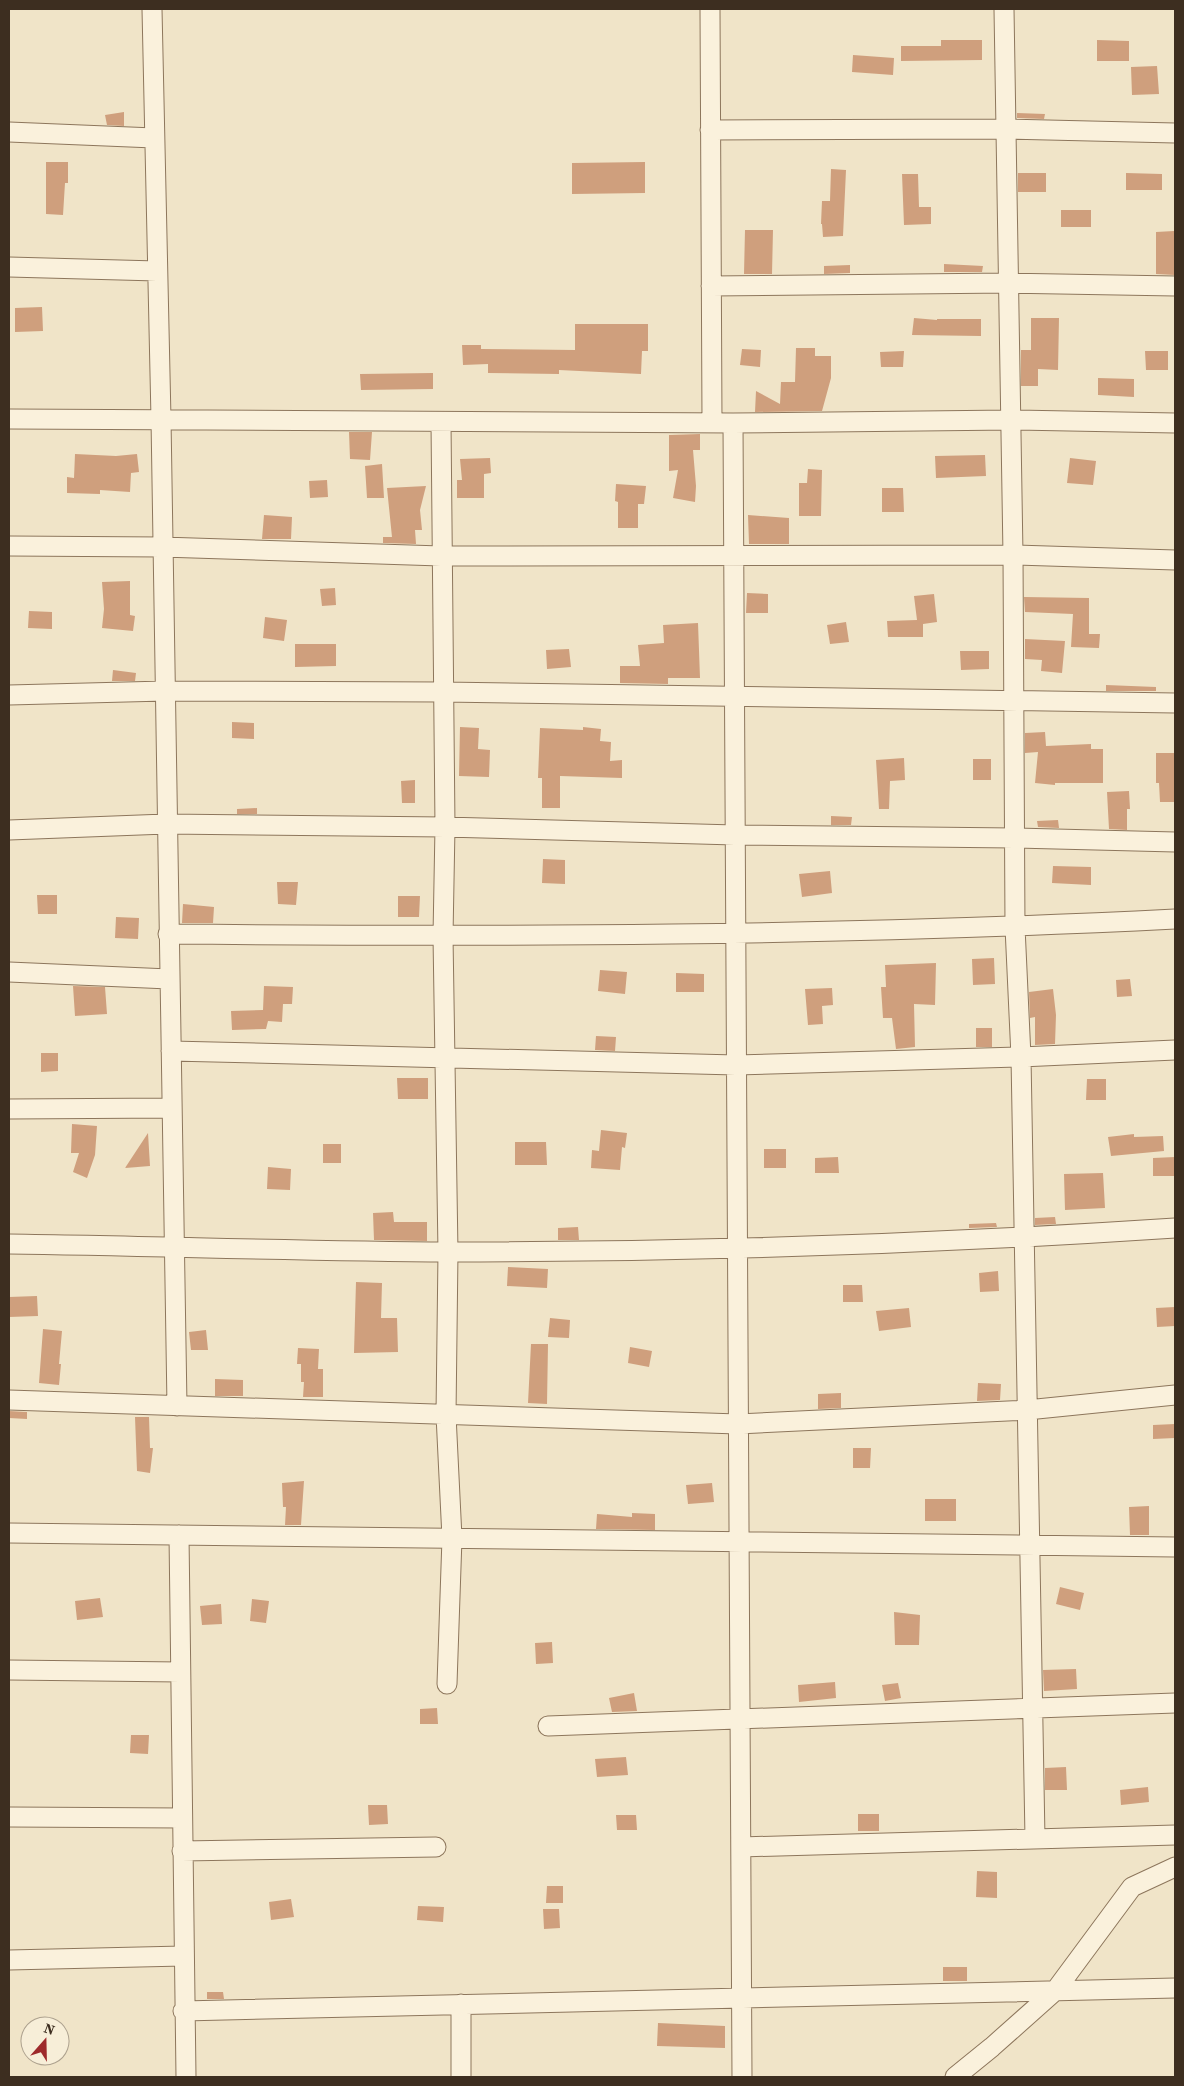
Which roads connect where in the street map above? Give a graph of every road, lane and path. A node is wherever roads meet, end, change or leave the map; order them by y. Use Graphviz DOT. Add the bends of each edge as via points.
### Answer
graph roads {
  1 [pos="152,9"];
  2 [pos="710,9"];
  3 [pos="1004,9"];
  4 [pos="1006,129"];
  5 [pos="710,130"];
  6 [pos="9,132"];
  7 [pos="1175,133"];
  8 [pos="154,138"];
  9 [pos="9,267"];
  10 [pos="156,271"];
  11 [pos="1008,283"];
  12 [pos="711,286"];
  13 [pos="1175,286"];
  14 [pos="161,418"];
  15 [pos="9,419"];
  16 [pos="1011,420"];
  17 [pos="712,421"];
  18 [pos="441,422"];
  19 [pos="733,423"];
  20 [pos="1175,423"];
  21 [pos="9,546"];
  22 [pos="162,547"];
  23 [pos="441,556"];
  24 [pos="1013,556"];
  25 [pos="734,557"];
  26 [pos="1175,560"];
  27 [pos="165,691"];
  28 [pos="444,692"];
  29 [pos="9,695"];
  30 [pos="734,697"];
  31 [pos="1015,699"];
  32 [pos="1175,703"];
  33 [pos="166,824"];
  34 [pos="445,828"];
  35 [pos="9,830"];
  36 [pos="735,835"];
  37 [pos="1014,838"];
  38 [pos="1175,842"];
  39 [pos="1175,919"];
  40 [pos="1014,927"];
  41 [pos="168,934"];
  42 [pos="737,934"];
  43 [pos="443,936"];
  44 [pos="9,972"];
  45 [pos="169,979"];
  46 [pos="1175,1050"];
  47 [pos="170,1051"];
  48 [pos="446,1057"];
  49 [pos="1021,1057"];
  50 [pos="736,1065"];
  51 [pos="172,1108"];
  52 [pos="9,1109"];
  53 [pos="1175,1228"];
  54 [pos="1024,1238"];
  55 [pos="9,1244"];
  56 [pos="174,1247"];
  57 [pos="738,1248"];
  58 [pos="448,1252"];
  59 [pos="1175,1395"];
  60 [pos="9,1400"];
  61 [pos="177,1406"];
  62 [pos="1027,1410"];
  63 [pos="446,1415"];
  64 [pos="738,1424"];
  65 [pos="9,1533"];
  66 [pos="179,1535"];
  67 [pos="452,1538"];
  68 [pos="739,1543"];
  69 [pos="1030,1545"];
  70 [pos="1175,1547"];
  71 [pos="9,1670"];
  72 [pos="180,1672"];
  73 [pos="447,1684"];
  74 [pos="1175,1703"];
  75 [pos="1032,1709"];
  76 [pos="740,1720"];
  77 [pos="548,1726"];
  78 [pos="9,1817"];
  79 [pos="182,1818"];
  80 [pos="1175,1836"];
  81 [pos="1034,1839"];
  82 [pos="436,1847"];
  83 [pos="741,1847"];
  84 [pos="182,1851"];
  85 [pos="1175,1867"];
  86 [pos="183,1956"];
  87 [pos="9,1960"];
  88 [pos="1175,1988"];
  89 [pos="1055,1991"];
  90 [pos="742,1999"];
  91 [pos="461,2004"];
  92 [pos="183,2011"];
  93 [pos="186,2077"];
  94 [pos="461,2077"];
  95 [pos="742,2077"];
  96 [pos="955,2077"];
  1 -- 8 [label="street"];
  2 -- 5 [label="street"];
  3 -- 4 [label="street"];
  4 -- 5 [label="street"];
  4 -- 7 [label="street"];
  4 -- 11 [label="street"];
  5 -- 12 [label="street"];
  6 -- 8 [label="street"];
  8 -- 10 [label="street"];
  9 -- 10 [label="street"];
  10 -- 14 [label="street"];
  11 -- 12 [label="street"];
  11 -- 13 [label="street"];
  11 -- 16 [label="street"];
  12 -- 17 [label="street"];
  14 -- 15 [label="street"];
  14 -- 18 [label="street"];
  14 -- 22 [label="street"];
  16 -- 19 [label="street"];
  16 -- 20 [label="street"];
  16 -- 24 [label="street"];
  17 -- 18 [label="street"];
  17 -- 19 [label="street"];
  18 -- 23 [label="street"];
  19 -- 25 [label="street"];
  21 -- 22 [label="street"];
  22 -- 23 [label="street"];
  22 -- 27 [label="street"];
  23 -- 25 [label="street"];
  23 -- 28 [label="street"];
  24 -- 25 [label="street"];
  24 -- 26 [label="street"];
  24 -- 31 [label="street"];
  25 -- 30 [label="street"];
  27 -- 28 [label="street"];
  27 -- 29 [label="street"];
  27 -- 33 [label="street"];
  28 -- 30 [label="street"];
  28 -- 34 [label="street"];
  30 -- 31 [label="street"];
  30 -- 36 [label="street"];
  31 -- 32 [label="street"];
  31 -- 37 [label="street"];
  33 -- 34 [label="street"];
  33 -- 35 [label="street"];
  33 -- 41 [label="street"];
  34 -- 36 [label="street"];
  34 -- 43 [label="street"];
  36 -- 37 [label="street"];
  36 -- 42 [label="street"];
  37 -- 38 [label="street"];
  37 -- 40 [label="street"];
  39 -- 40 [label="street"];
  40 -- 42 [label="street"];
  40 -- 49 [label="street"];
  41 -- 43 [label="street"];
  41 -- 45 [label="street"];
  42 -- 43 [label="street"];
  42 -- 50 [label="street"];
  43 -- 48 [label="street"];
  44 -- 45 [label="street"];
  45 -- 47 [label="street"];
  46 -- 49 [label="street"];
  47 -- 48 [label="street"];
  47 -- 51 [label="street"];
  48 -- 50 [label="street"];
  48 -- 58 [label="street"];
  49 -- 50 [label="street"];
  49 -- 54 [label="street"];
  50 -- 57 [label="street"];
  51 -- 52 [label="street"];
  51 -- 56 [label="street"];
  53 -- 54 [label="street"];
  54 -- 57 [label="street"];
  54 -- 62 [label="street"];
  55 -- 56 [label="street"];
  56 -- 58 [label="street"];
  56 -- 61 [label="street"];
  57 -- 58 [label="street"];
  57 -- 64 [label="street"];
  58 -- 63 [label="street"];
  59 -- 62 [label="street"];
  60 -- 61 [label="street"];
  61 -- 63 [label="street"];
  62 -- 64 [label="street"];
  62 -- 69 [label="street"];
  63 -- 64 [label="street"];
  63 -- 67 [label="street"];
  64 -- 68 [label="street"];
  65 -- 66 [label="street"];
  66 -- 67 [label="street"];
  66 -- 72 [label="street"];
  67 -- 68 [label="street"];
  67 -- 73 [label="street"];
  68 -- 69 [label="street"];
  68 -- 76 [label="street"];
  69 -- 70 [label="street"];
  69 -- 75 [label="street"];
  71 -- 72 [label="street"];
  72 -- 79 [label="street"];
  74 -- 75 [label="street"];
  75 -- 76 [label="street"];
  75 -- 81 [label="street"];
  76 -- 77 [label="street"];
  76 -- 83 [label="street"];
  78 -- 79 [label="street"];
  79 -- 84 [label="street"];
  80 -- 81 [label="street"];
  81 -- 83 [label="street"];
  82 -- 84 [label="street"];
  83 -- 90 [label="street"];
  84 -- 86 [label="street"];
  85 -- 89 [label="street" via="1132,1887"];
  86 -- 87 [label="street"];
  86 -- 92 [label="street"];
  88 -- 89 [label="street"];
  89 -- 90 [label="street"];
  89 -- 96 [label="street"];
  90 -- 91 [label="street"];
  90 -- 95 [label="street"];
  91 -- 92 [label="street"];
  91 -- 94 [label="street"];
  92 -- 93 [label="street"];
}
